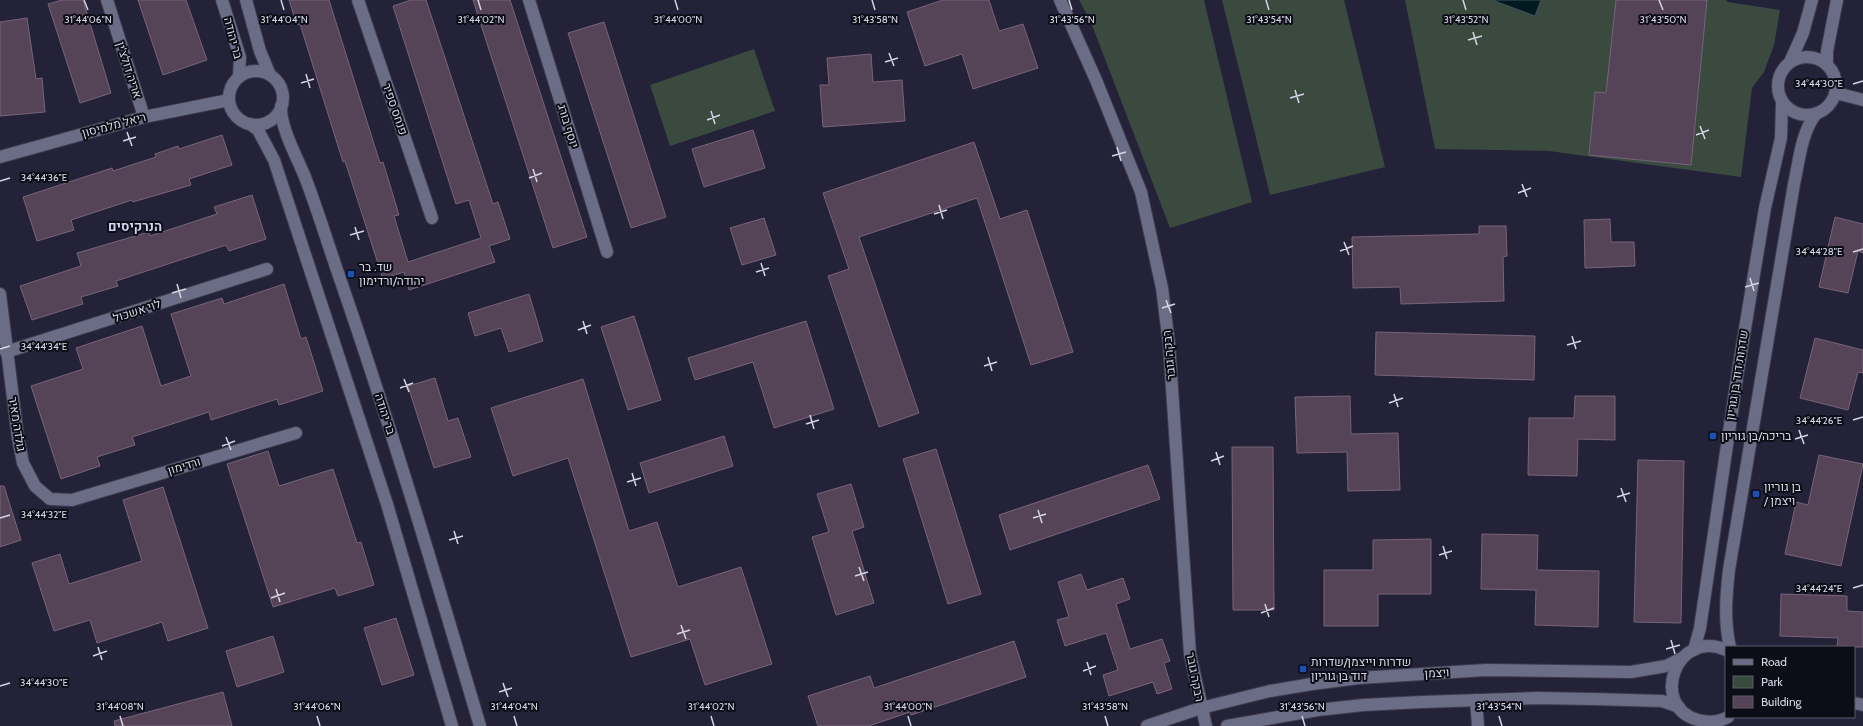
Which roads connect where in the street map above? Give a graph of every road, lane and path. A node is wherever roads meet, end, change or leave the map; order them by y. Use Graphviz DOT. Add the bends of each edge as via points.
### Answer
graph roads {
  1 [pos="106,0"];
  2 [pos="222,0"];
  3 [pos="246,0"];
  4 [pos="358,0"];
  5 [pos="529,0"];
  6 [pos="1060,0"];
  7 [pos="1812,0"];
  8 [pos="1836,0"];
  9 [pos="1790,62"];
  10 [pos="1827,65"];
  11 [pos="270,75"];
  12 [pos="239,76"];
  13 [pos="1836,93"];
  14 [pos="229,100"];
  15 [pos="1863,100"];
  16 [pos="1782,101"];
  17 [pos="282,106"];
  18 [pos="1815,115"];
  19 [pos="144,116"];
  20 [pos="250,124"];
  21 [pos="0,158"];
  22 [pos="432,218"];
  23 [pos="607,252"];
  24 [pos="267,270"];
  25 [pos="0,294"];
  26 [pos="6,352"];
  27 [pos="296,432"];
  28 [pos="72,500"];
  29 [pos="1730,646"];
  30 [pos="1694,650"];
  31 [pos="1725,650"];
  32 [pos="1682,658"];
  33 [pos="1476,700"];
  34 [pos="1201,708"];
  35 [pos="1686,716"];
  36 [pos="1727,718"];
  37 [pos="452,726"];
  38 [pos="480,726"];
  39 [pos="1147,726"];
  40 [pos="1206,726"];
  41 [pos="1227,726"];
  42 [pos="1478,726"];
  1 -- 19 [label="street, אריה דולצ'ין"];
  2 -- 12 [label="street, בר יהודה" via="240,56"];
  3 -- 11 [label="street, בר יהודה" via="260,51"];
  4 -- 22 [label="street, פנחס ספיר"];
  5 -- 23 [label="street, יוסף בורג"];
  6 -- 34 [label="street, רבקה גובר" via="1141,192 1162,288 1169,344 1190,654"];
  7 -- 9 [label="street" via="1803,33"];
  8 -- 10 [label="street"];
  9 -- 10 [label="street" via="1809,57"];
  9 -- 16 [label="street" via="1780,76 1779,93"];
  10 -- 13 [label="street" via="1835,78"];
  11 -- 12 [label="street" via="254,71"];
  11 -- 17 [label="street" via="281,89"];
  12 -- 14 [label="street" via="231,87"];
  13 -- 15 [label="street"];
  13 -- 18 [label="street" via="1828,107"];
  14 -- 19 [label="street, ריאל מלמיסון"];
  14 -- 20 [label="street" via="236,115"];
  16 -- 18 [label="street" via="1800,115"];
  16 -- 30 [label="street, שדרות דוד בן גוריון" via="1781,138 1764,208 1700,628"];
  17 -- 20 [label="street" via="273,119"];
  17 -- 38 [label="street, בר יהודה" via="288,137 305,176 410,489"];
  18 -- 29 [label="street, שדרות דוד בן גוריון" via="1806,134 1794,184 1731,562 1726,595"];
  19 -- 21 [label="street, ריאל מלמיסון"];
  20 -- 37 [label="street" via="258,130 274,160 387,504"];
  24 -- 26 [label="street, לוי אשכול"];
  25 -- 26 [label="street, גולדה מאיר"];
  26 -- 28 [label="street, גולדה מאיר" via="24,463 35,486 50,499"];
  27 -- 28 [label="street, ורדימון"];
  30 -- 31 [label="street" via="1704,647"];
  30 -- 32 [label="street, ויצמן"];
  32 -- 34 [label="street, ויצמן" via="1666,666 1631,672 1486,670 1359,678 1270,691"];
  32 -- 35 [label="street" via="1674,671 1672,687 1674,698"];
  33 -- 35 [label="street" via="1537,698 1662,701"];
  33 -- 41 [label="street" via="1363,705"];
  33 -- 42 [label="street"];
  34 -- 39 [label="street, ויצמן"];
  34 -- 40 [label="street, רבקה גובר"];
  35 -- 36 [label="street" via="1705,722"];
}
